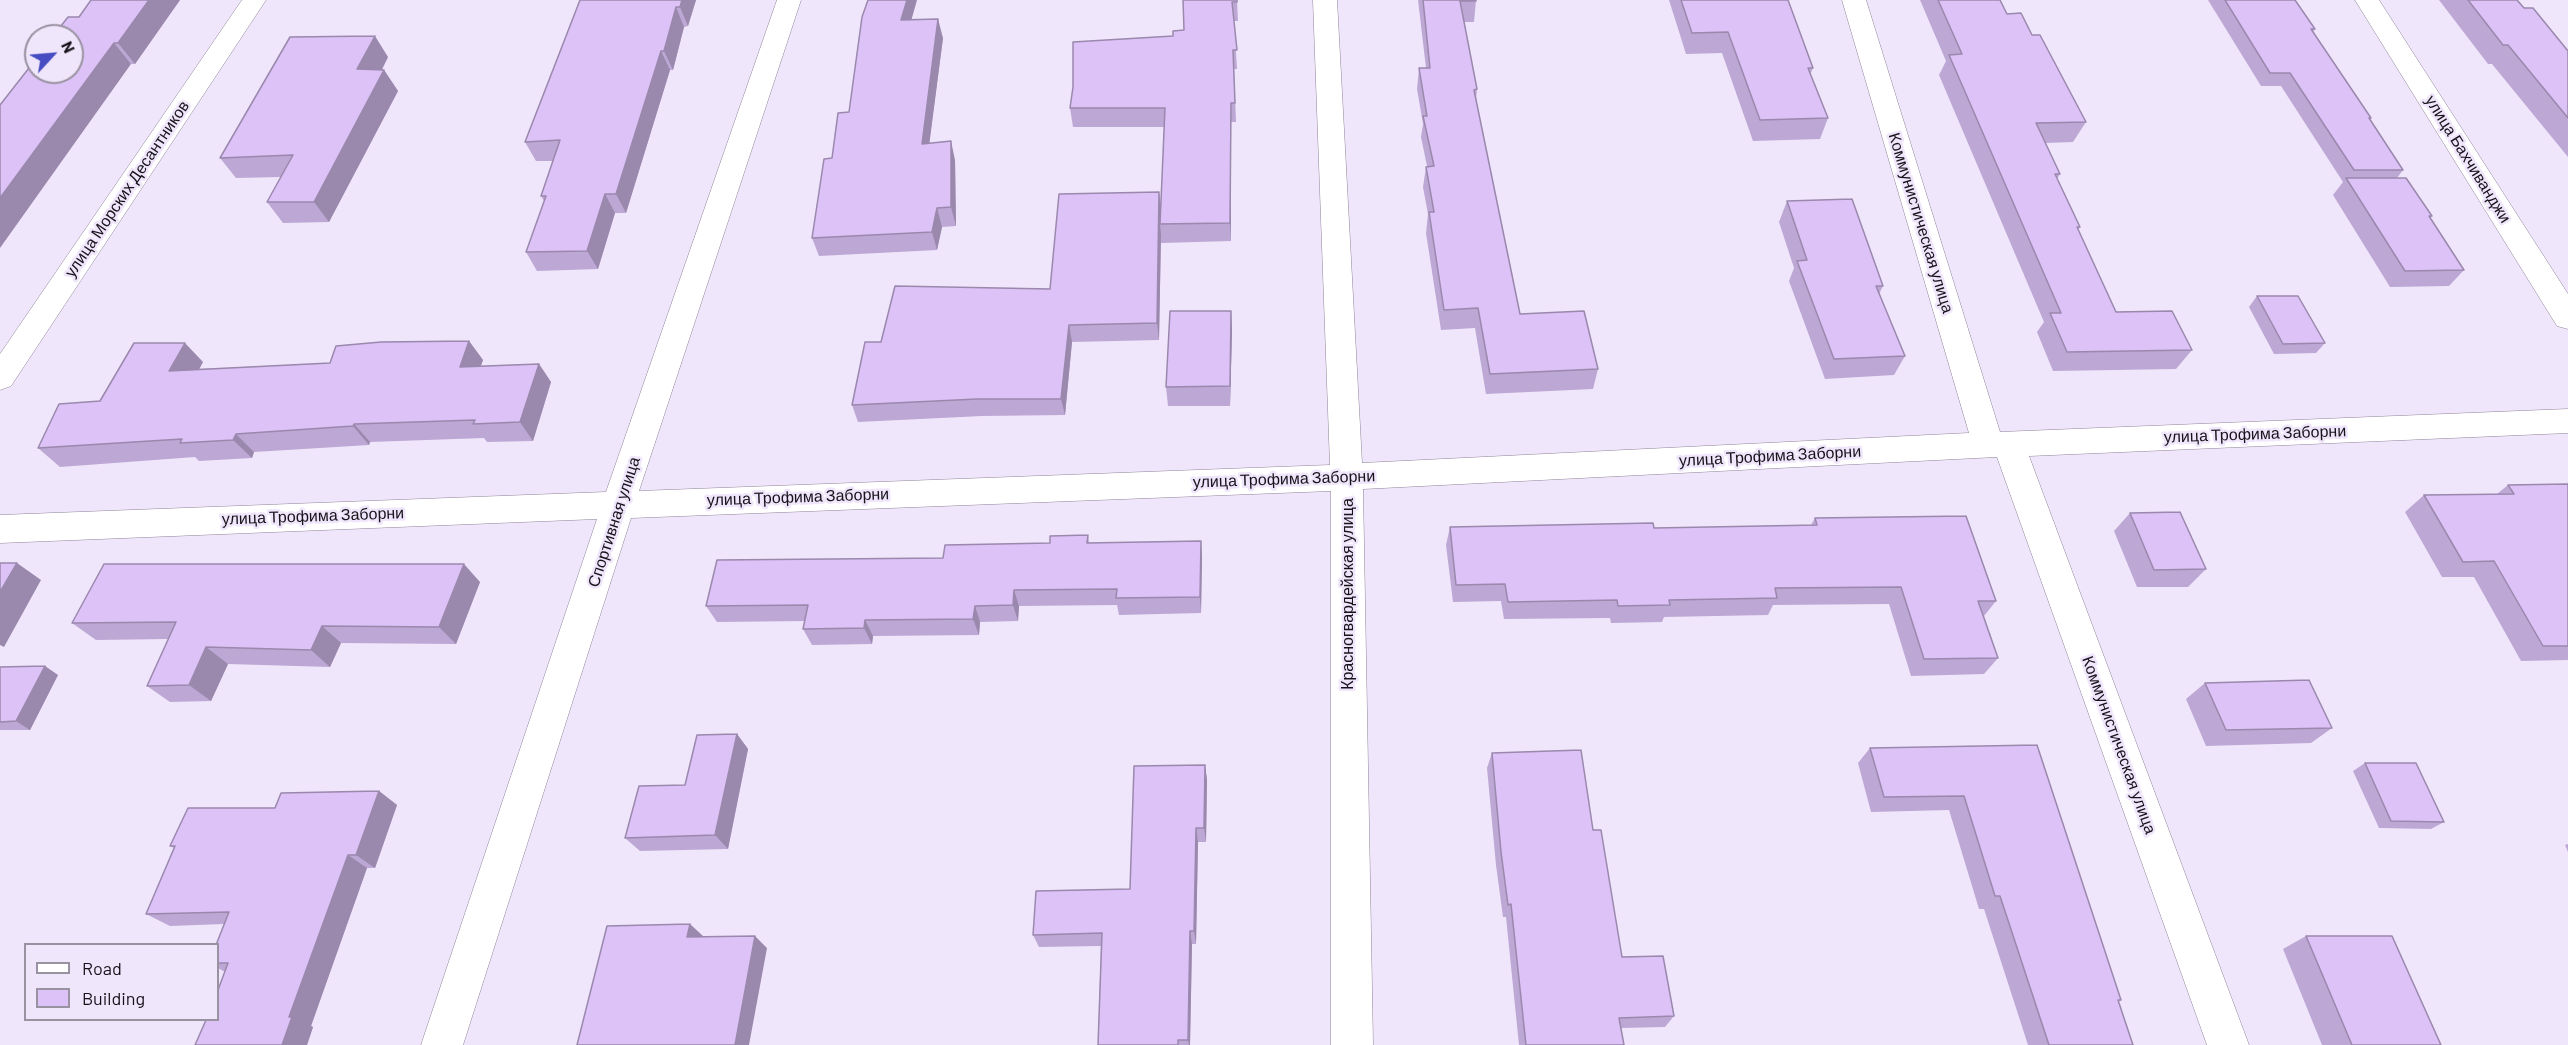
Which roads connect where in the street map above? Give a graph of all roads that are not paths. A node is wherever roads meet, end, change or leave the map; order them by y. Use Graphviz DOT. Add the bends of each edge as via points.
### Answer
graph roads {
  1 [pos="254,0"];
  2 [pos="789,0"];
  3 [pos="1324,0"];
  4 [pos="1854,0"];
  5 [pos="2367,0"];
  6 [pos="2568,318"];
  7 [pos="0,378"];
  8 [pos="2568,421"];
  9 [pos="1999,445"];
  10 [pos="1347,477"];
  11 [pos="619,503"];
  12 [pos="0,529"];
  13 [pos="442,1045"];
  14 [pos="1352,1045"];
  15 [pos="2228,1045"];
  1 -- 7 [label="street, улица Морских Десантников"];
  2 -- 11 [label="street, Спортивная улица"];
  3 -- 10 [label="street, Красногвардейская улица"];
  4 -- 9 [label="street, Коммунистическая улица"];
  5 -- 6 [label="street, улица Бахчиванджи"];
  8 -- 9 [label="street, улица Трофима Заборни"];
  9 -- 10 [label="street, улица Трофима Заборни"];
  9 -- 15 [label="street, Коммунистическая улица"];
  10 -- 11 [label="street, улица Трофима Заборни"];
  10 -- 14 [label="street, Красногвардейская улица"];
  11 -- 12 [label="street, улица Трофима Заборни"];
  11 -- 13 [label="street, Спортивная улица"];
}
